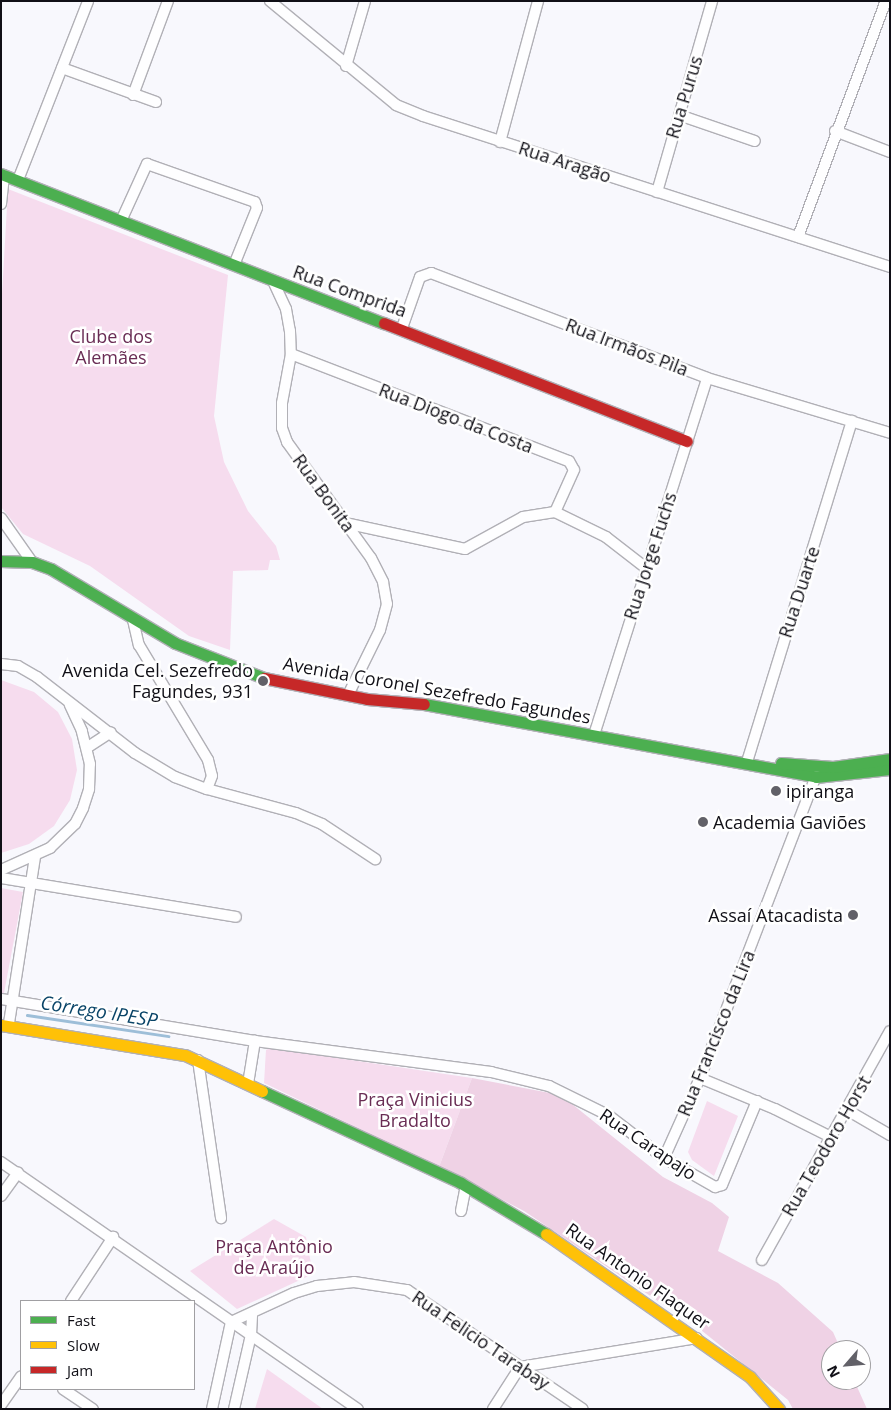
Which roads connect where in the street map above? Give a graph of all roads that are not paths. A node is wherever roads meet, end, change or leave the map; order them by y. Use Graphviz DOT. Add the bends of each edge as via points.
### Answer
graph roads {
  1 [pos="88,1"];
  2 [pos="168,1"];
  3 [pos="270,1"];
  4 [pos="364,1"];
  5 [pos="538,1"];
  6 [pos="712,1"];
  7 [pos="886,1"];
  8 [pos="346,66"];
  9 [pos="62,68"];
  10 [pos="133,95"];
  11 [pos="156,102"];
  12 [pos="679,115"];
  13 [pos="835,131"];
  14 [pos="755,141"];
  15 [pos="500,142"];
  16 [pos="890,152"];
  17 [pos="3,174"];
  18 [pos="18,180"];
  19 [pos="657,192"];
  20 [pos="1,204"];
  21 [pos="121,221"];
  22 [pos="798,237"];
  23 [pos="234,265"];
  24 [pos="890,267"];
  25 [pos="273,281"];
  26 [pos="402,328"];
  27 [pos="291,354"];
  28 [pos="707,378"];
  29 [pos="852,421"];
  30 [pos="890,433"];
  31 [pos="687,440"];
  32 [pos="554,512"];
  33 [pos="1,518"];
  34 [pos="345,523"];
  35 [pos="1,561"];
  36 [pos="32,562"];
  37 [pos="646,568"];
  38 [pos="133,620"];
  39 [pos="1,664"];
  40 [pos="350,691"];
  41 [pos="68,701"];
  42 [pos="111,732"];
  43 [pos="594,735"];
  44 [pos="88,747"];
  45 [pos="890,758"];
  46 [pos="747,762"];
  47 [pos="890,769"];
  48 [pos="817,772"];
  49 [pos="207,790"];
  50 [pos="35,857"];
  51 [pos="375,859"];
  52 [pos="1,870"];
  53 [pos="1,878"];
  54 [pos="31,884"];
  55 [pos="236,917"];
  56 [pos="1,999"];
  57 [pos="12,1004"];
  58 [pos="6,1025"];
  59 [pos="890,1031"];
  60 [pos="256,1041"];
  61 [pos="198,1060"];
  62 [pos="700,1078"];
  63 [pos="248,1084"];
  64 [pos="757,1101"];
  65 [pos="847,1110"];
  66 [pos="890,1136"];
  67 [pos="831,1137"];
  68 [pos="664,1158"];
  69 [pos="1,1162"];
  70 [pos="18,1173"];
  71 [pos="466,1186"];
  72 [pos="1,1196"];
  73 [pos="461,1212"];
  74 [pos="220,1218"];
  75 [pos="113,1237"];
  76 [pos="762,1260"];
  77 [pos="72,1300"];
  78 [pos="252,1314"];
  79 [pos="231,1322"];
  80 [pos="251,1335"];
  81 [pos="697,1338"];
  82 [pos="520,1367"];
  83 [pos="20,1377"];
  84 [pos="64,1390"];
  85 [pos="1,1405"];
  86 [pos="93,1409"];
  87 [pos="212,1409"];
  88 [pos="234,1409"];
  89 [pos="358,1409"];
  90 [pos="493,1409"];
  91 [pos="583,1409"];
  92 [pos="780,1409"];
  1 -- 9 [label="street"];
  2 -- 10 [label="street"];
  3 -- 8 [label="street, Rua Aragão"];
  4 -- 8 [label="street"];
  5 -- 15 [label="street"];
  6 -- 12 [label="street, Rua Purus"];
  7 -- 13 [label="street"];
  8 -- 15 [label="street, Rua Aragão" via="396,105"];
  9 -- 10 [label="street"];
  9 -- 18 [label="street"];
  10 -- 11 [label="street"];
  12 -- 14 [label="street"];
  12 -- 19 [label="street, Rua Purus"];
  13 -- 16 [label="street"];
  13 -- 22 [label="street"];
  15 -- 19 [label="street, Rua Aragão"];
  17 -- 18 [label="street, Rua Comprida"];
  17 -- 20 [label="street"];
  18 -- 21 [label="street, Rua Comprida"];
  19 -- 22 [label="street, Rua Aragão"];
  21 -- 23 [label="street, Rua Comprida"];
  21 -- 23 [label="street" via="147,164 254,202 257,208"];
  22 -- 24 [label="street, Rua Aragão"];
  23 -- 25 [label="street, Rua Comprida"];
  25 -- 26 [label="street, Rua Comprida"];
  25 -- 27 [label="street, Rua Bonita" via="286,309"];
  26 -- 28 [label="street, Rua Irmãos Pìla" via="420,277 431,273"];
  26 -- 31 [label="street, Rua Comprida"];
  27 -- 32 [label="street, Rua Diogo da Costa" via="569,461 574,470"];
  27 -- 34 [label="street, Rua Bonita" via="282,403 282,428 287,442"];
  28 -- 29 [label="street, Rua Irmãos Pìla"];
  28 -- 31 [label="street, Rua Jorge Fuchs"];
  29 -- 30 [label="street, Rua Irmãos Pìla"];
  29 -- 46 [label="street, Rua Duarte"];
  31 -- 37 [label="street, Rua Jorge Fuchs"];
  32 -- 34 [label="street" via="523,516 465,549"];
  32 -- 37 [label="street" via="606,537"];
  33 -- 36 [label="street"];
  34 -- 40 [label="street, Rua Bonita" via="371,558 382,582 387,604 380,630"];
  35 -- 36 [label="street, Avenida Coronel Sezefredo Fagundes"];
  36 -- 38 [label="street, Avenida Coronel Sezefredo Fagundes" via="79,584"];
  37 -- 43 [label="street, Rua Jorge Fuchs"];
  38 -- 40 [label="street, Avenida Coronel Sezefredo Fagundes" via="209,659 239,666 262,678"];
  38 -- 49 [label="street" via="139,645 205,753 212,776"];
  39 -- 41 [label="street" via="18,666 31,673"];
  40 -- 43 [label="street, Avenida Coronel Sezefredo Fagundes"];
  41 -- 42 [label="street"];
  41 -- 44 [label="street"];
  42 -- 44 [label="street"];
  42 -- 49 [label="street" via="158,768"];
  43 -- 46 [label="street, Avenida Coronel Sezefredo Fagundes" via="714,760"];
  44 -- 50 [label="street" via="89,789 75,824 65,836"];
  45 -- 48 [label="street"];
  46 -- 48 [label="street, Avenida Coronel Sezefredo Fagundes" via="752,760"];
  47 -- 48 [label="street"];
  48 -- 62 [label="street, Rua Francisco da Lira"];
  49 -- 51 [label="street" via="296,813 322,824"];
  50 -- 52 [label="street"];
  50 -- 54 [label="street"];
  53 -- 54 [label="street"];
  54 -- 55 [label="street"];
  54 -- 57 [label="street"];
  56 -- 57 [label="street, Rua Carapajo"];
  57 -- 58 [label="street"];
  57 -- 60 [label="street, Rua Carapajo"];
  58 -- 61 [label="street, Rua Antonio Flaquer" via="185,1055"];
  59 -- 65 [label="street, Rua Teodoro Horst"];
  60 -- 63 [label="street"];
  60 -- 68 [label="street, Rua Carapajo" via="491,1072 549,1086 576,1096 608,1115"];
  61 -- 63 [label="street, Rua Antonio Flaquer"];
  61 -- 74 [label="street"];
  62 -- 64 [label="street"];
  62 -- 68 [label="street, Rua Francisco da Lira"];
  63 -- 71 [label="street, Rua Antonio Flaquer"];
  64 -- 67 [label="street"];
  64 -- 68 [label="street, Rua Carapajo" via="722,1185 710,1186"];
  65 -- 66 [label="street"];
  65 -- 67 [label="street, Rua Teodoro Horst"];
  67 -- 76 [label="street, Rua Teodoro Horst"];
  69 -- 70 [label="street"];
  70 -- 72 [label="street"];
  70 -- 75 [label="street"];
  71 -- 73 [label="street"];
  71 -- 81 [label="street, Rua Antonio Flaquer" via="514,1212"];
  75 -- 77 [label="street"];
  75 -- 79 [label="street"];
  78 -- 79 [label="street, Rua Felicio Tarabay"];
  78 -- 80 [label="street"];
  78 -- 82 [label="street, Rua Felicio Tarabay" via="294,1293 317,1286 354,1282 382,1284 407,1290 432,1304"];
  79 -- 80 [label="street"];
  79 -- 87 [label="street"];
  80 -- 88 [label="street"];
  80 -- 89 [label="street"];
  81 -- 82 [label="street"];
  81 -- 92 [label="street, Rua Antonio Flaquer" via="750,1377"];
  82 -- 90 [label="street"];
  82 -- 91 [label="street, Rua Felicio Tarabay"];
  83 -- 85 [label="street"];
  84 -- 86 [label="street"];
}
